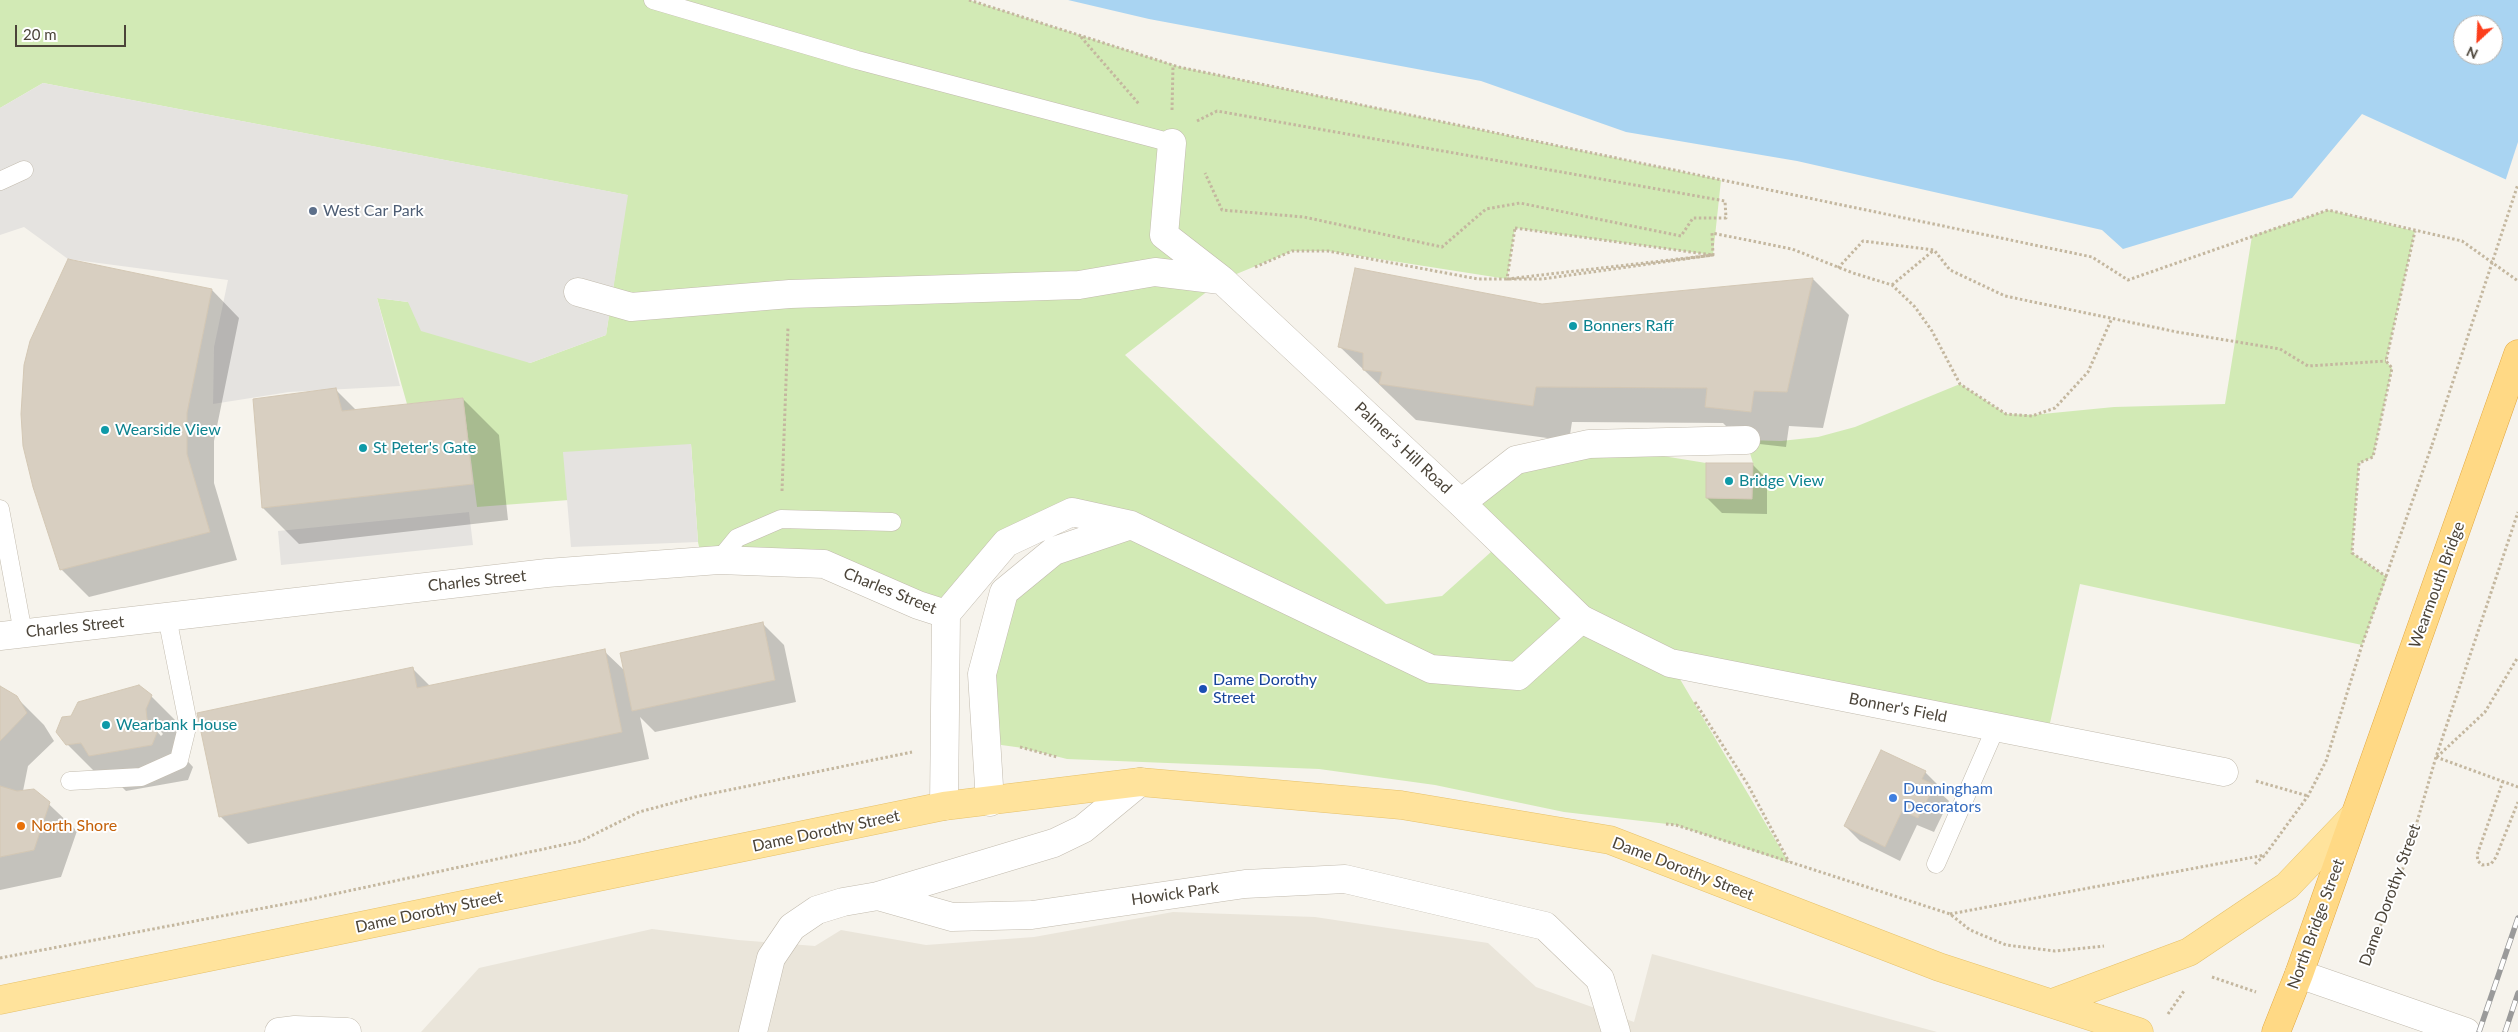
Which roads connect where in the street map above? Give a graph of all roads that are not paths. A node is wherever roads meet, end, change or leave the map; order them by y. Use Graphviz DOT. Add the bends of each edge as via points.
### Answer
graph roads {
  1 [pos="653,0"];
  2 [pos="1172,143"];
  3 [pos="24,170"];
  4 [pos="0,181"];
  5 [pos="1222,280"];
  6 [pos="578,292"];
  7 [pos="2518,354"];
  8 [pos="1746,440"];
  9 [pos="1461,503"];
  10 [pos="0,510"];
  11 [pos="892,522"];
  12 [pos="1131,525"];
  13 [pos="719,560"];
  14 [pos="946,614"];
  15 [pos="167,617"];
  16 [pos="1581,619"];
  17 [pos="12,634"];
  18 [pos="1996,727"];
  19 [pos="2224,772"];
  20 [pos="70,781"];
  21 [pos="1140,782"];
  22 [pos="990,802"];
  23 [pos="944,806"];
  24 [pos="2354,816"];
  25 [pos="1936,864"];
  26 [pos="878,896"];
  27 [pos="2299,974"];
  28 [pos="0,1000"];
  29 [pos="2052,1003"];
  30 [pos="279,1032"];
  31 [pos="347,1032"];
  32 [pos="753,1032"];
  33 [pos="1616,1032"];
  34 [pos="2139,1032"];
  35 [pos="2276,1032"];
  36 [pos="2466,1032"];
  1 -- 2 [label="lane" via="857,60"];
  2 -- 5 [label="street, Palmer's Hill Road" via="1164,235"];
  3 -- 4 [label="lane"];
  5 -- 6 [label="street" via="1155,272 1078,285 790,294 631,307"];
  5 -- 9 [label="street, Palmer's Hill Road"];
  7 -- 24 [label="highway, Wearmouth Bridge"];
  8 -- 9 [label="street" via="1589,444 1516,460"];
  9 -- 16 [label="street, Palmer's Hill Road"];
  10 -- 17 [label="lane"];
  11 -- 13 [label="lane" via="781,519 737,538"];
  12 -- 14 [label="street" via="1072,512 1006,543"];
  12 -- 16 [label="street" via="1431,669 1518,676"];
  12 -- 22 [label="street" via="1054,551 1004,592 982,674"];
  13 -- 14 [label="street, Charles Street" via="824,564"];
  13 -- 15 [label="street, Charles Street" via="548,573"];
  14 -- 23 [label="street"];
  15 -- 17 [label="street, Charles Street"];
  15 -- 20 [label="lane" via="188,723 179,760 141,777"];
  16 -- 18 [label="street, Bonner's Field" via="1670,663"];
  18 -- 19 [label="street, Bonner's Field"];
  18 -- 25 [label="lane"];
  21 -- 22 [label="main road, Dame Dorothy Street"];
  21 -- 26 [label="street" via="1083,829 1054,843"];
  21 -- 29 [label="main road, Dame Dorothy Street" via="1400,805 1610,840 1939,967"];
  22 -- 23 [label="main road, Dame Dorothy Street"];
  23 -- 28 [label="main road, Dame Dorothy Street"];
  24 -- 27 [label="highway, North Bridge Street"];
  24 -- 29 [label="main road" via="2287,886 2189,952"];
  26 -- 32 [label="street, Howick Park" via="817,910 792,927 771,958"];
  26 -- 33 [label="street, Howick Park" via="952,917 1032,915 1245,884 1346,879 1544,926 1600,979"];
  27 -- 35 [label="highway, North Bridge Street"];
  27 -- 36 [label="street"];
  29 -- 34 [label="main road, Dame Dorothy Street"];
  30 -- 31 [label="street"];
}
